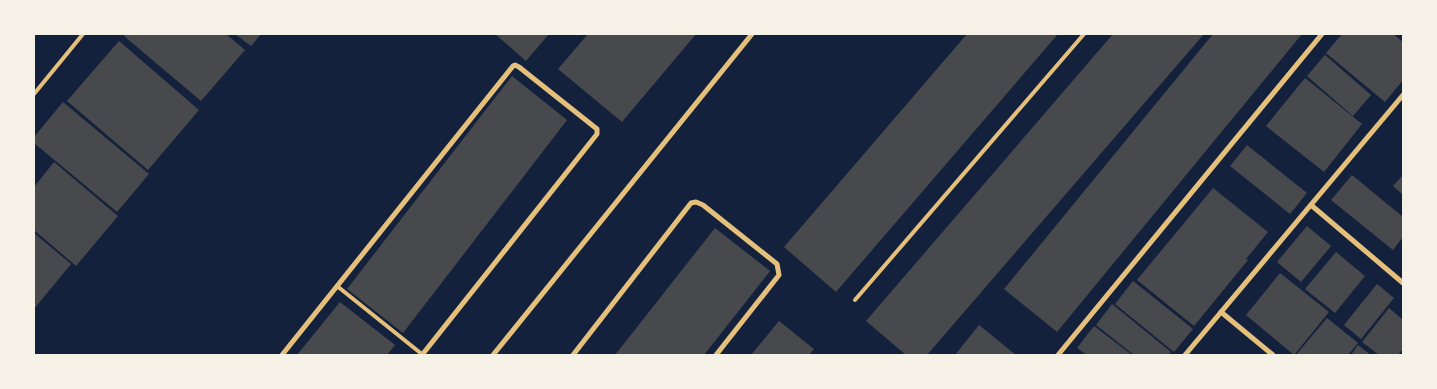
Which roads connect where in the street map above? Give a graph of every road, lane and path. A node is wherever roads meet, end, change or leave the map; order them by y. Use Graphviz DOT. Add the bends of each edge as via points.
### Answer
graph roads {
  1 [pos="83,34"];
  2 [pos="752,34"];
  3 [pos="1084,34"];
  4 [pos="1322,34"];
  5 [pos="34,94"];
  6 [pos="1403,95"];
  7 [pos="1401,103"];
  8 [pos="1311,205"];
  9 [pos="1403,283"];
  10 [pos="337,286"];
  11 [pos="855,300"];
  12 [pos="1221,312"];
  13 [pos="282,355"];
  14 [pos="423,355"];
  15 [pos="493,355"];
  16 [pos="573,355"];
  17 [pos="716,355"];
  18 [pos="1058,355"];
  19 [pos="1185,355"];
  20 [pos="1273,355"];
  1 -- 5 [label="lane"];
  2 -- 15 [label="street"];
  3 -- 11 [label="lane"];
  4 -- 18 [label="street"];
  6 -- 7 [label="street"];
  7 -- 8 [label="street"];
  8 -- 9 [label="street"];
  8 -- 12 [label="street"];
  10 -- 13 [label="street"];
  10 -- 14 [label="lane"];
  10 -- 14 [label="street" via="513,66 520,67 597,130 597,134"];
  12 -- 19 [label="street"];
  12 -- 20 [label="street"];
  16 -- 17 [label="street" via="691,203 696,202 777,264 779,269 779,275"];
}
